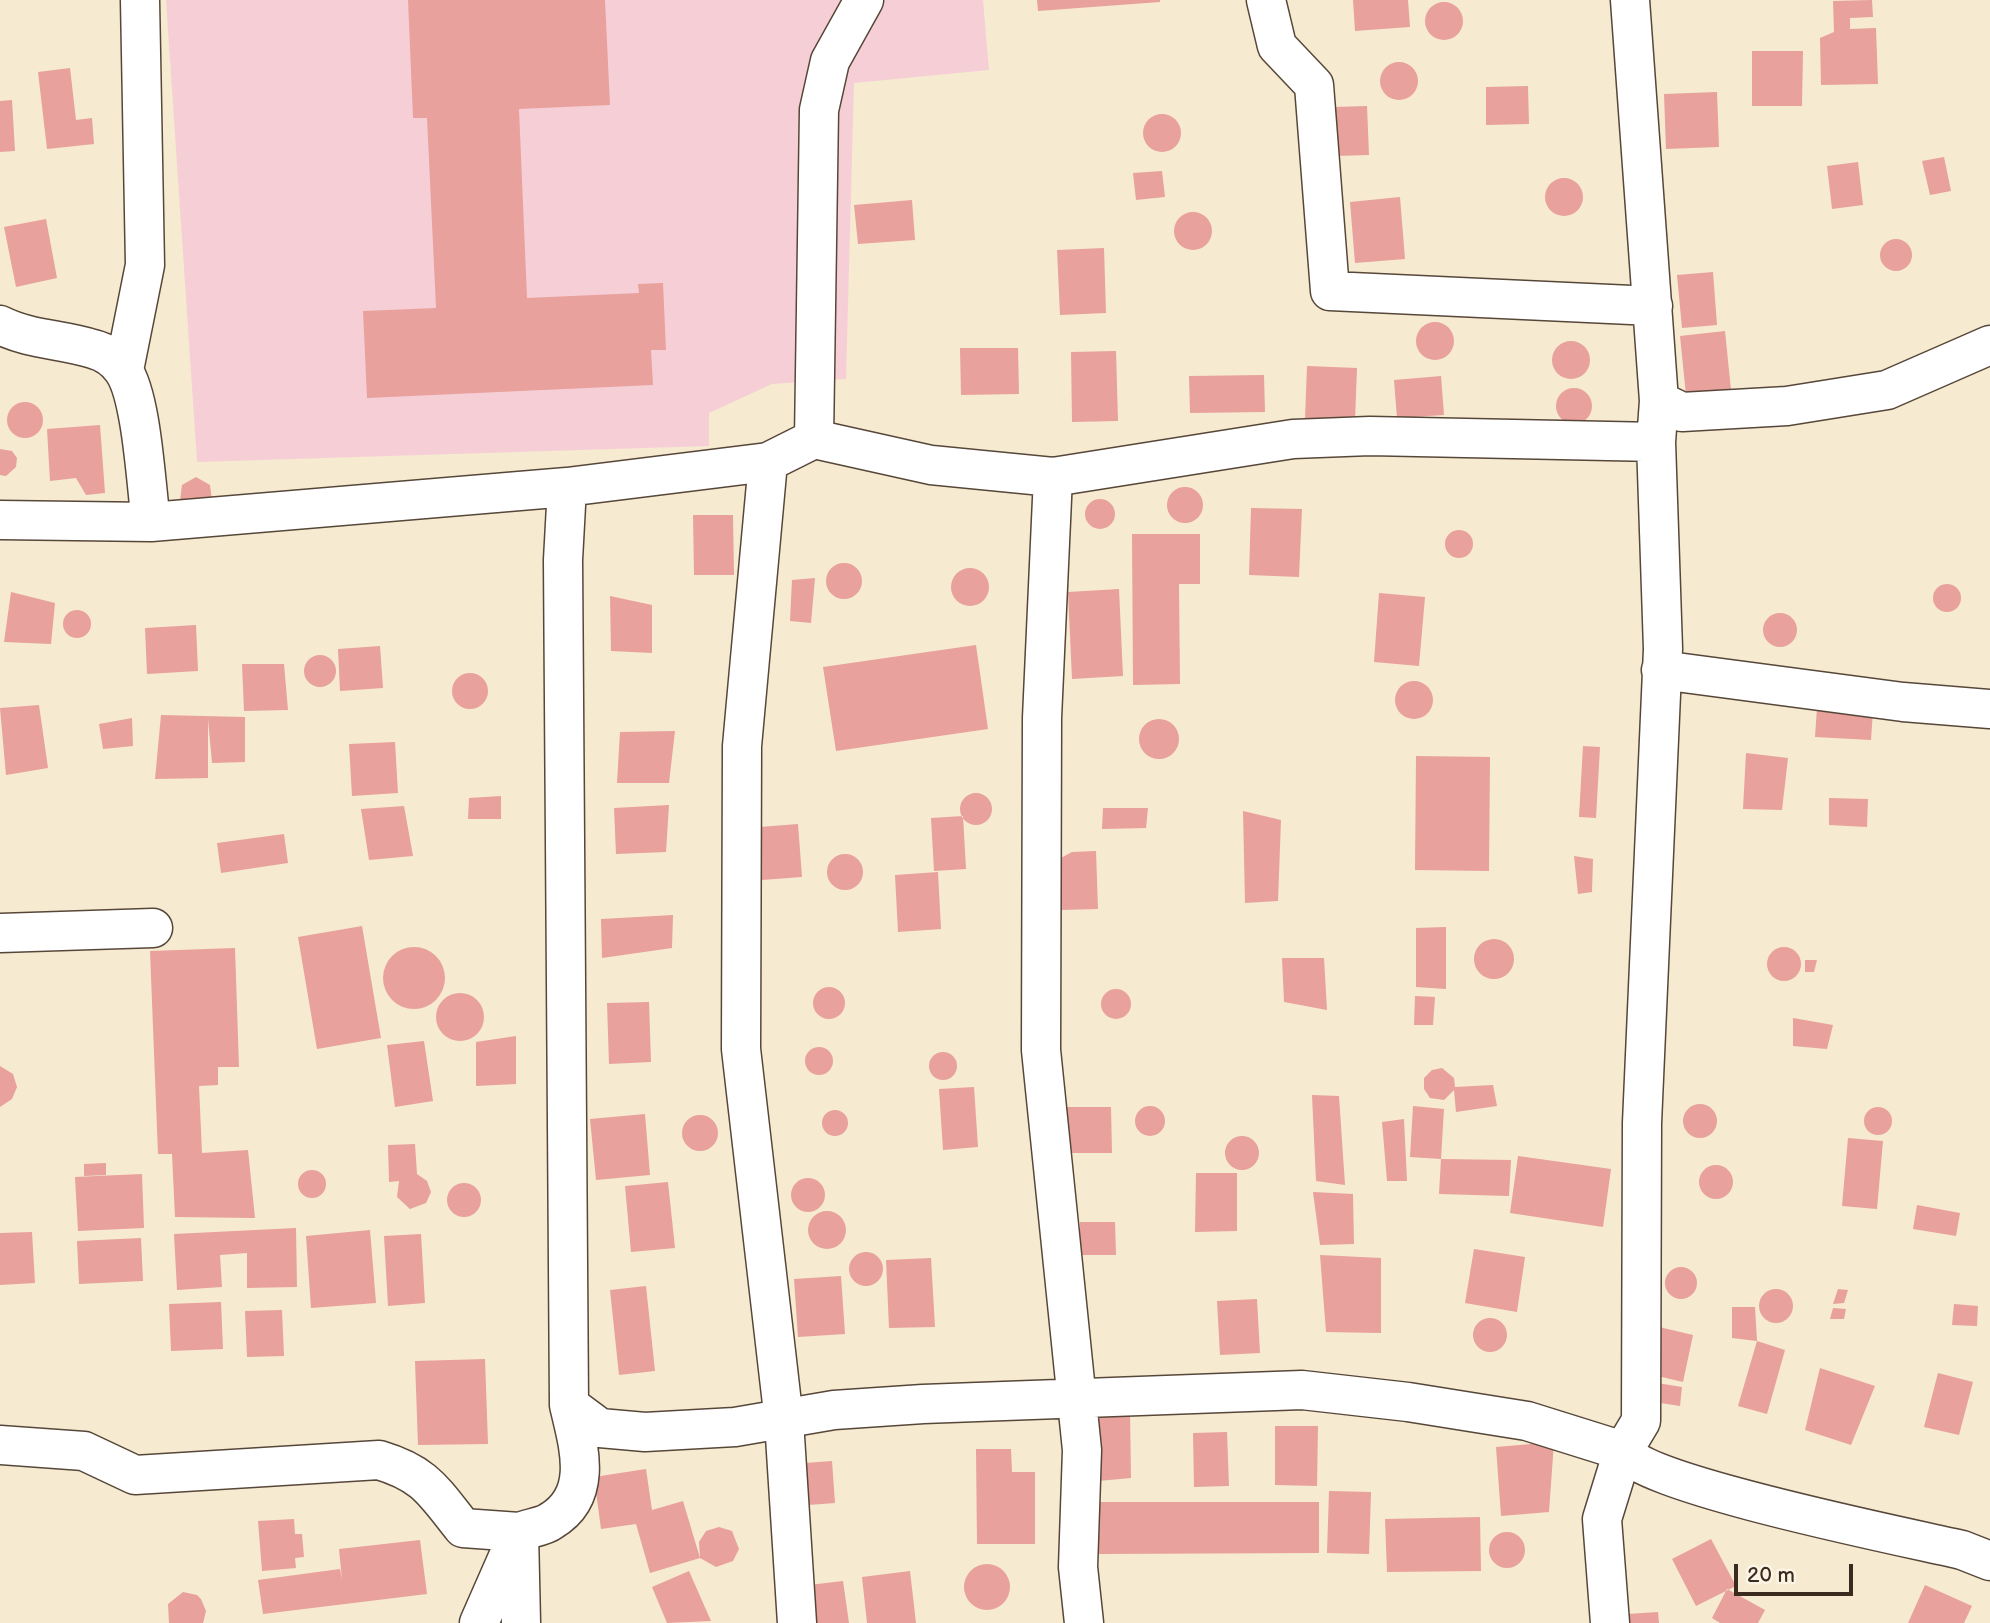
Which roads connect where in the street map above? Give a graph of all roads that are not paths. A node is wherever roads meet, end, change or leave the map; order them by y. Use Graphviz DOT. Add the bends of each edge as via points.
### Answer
graph roads {
  1 [pos="140,0"];
  2 [pos="864,0"];
  3 [pos="1266,0"];
  4 [pos="1630,0"];
  5 [pos="1653,306"];
  6 [pos="0,325"];
  7 [pos="1990,345"];
  8 [pos="124,370"];
  9 [pos="1659,401"];
  10 [pos="814,439"];
  11 [pos="1656,442"];
  12 [pos="768,461"];
  13 [pos="1053,477"];
  14 [pos="567,487"];
  15 [pos="0,520"];
  16 [pos="151,522"];
  17 [pos="1661,670"];
  18 [pos="1990,709"];
  19 [pos="153,928"];
  20 [pos="0,933"];
  21 [pos="1074,1396"];
  22 [pos="569,1405"];
  23 [pos="783,1418"];
  24 [pos="0,1445"];
  25 [pos="1623,1451"];
  26 [pos="519,1532"];
  27 [pos="1990,1561"];
  28 [pos="479,1623"];
  29 [pos="521,1623"];
  30 [pos="797,1623"];
  31 [pos="1084,1623"];
  32 [pos="1610,1623"];
  1 -- 8 [label="street" via="145,265"];
  2 -- 10 [label="street" via="830,61 819,110"];
  3 -- 5 [label="street" via="1277,46 1314,85 1330,291"];
  4 -- 5 [label="street"];
  5 -- 9 [label="street"];
  6 -- 8 [label="street" via="16,333 93,349"];
  7 -- 9 [label="street" via="1887,390 1787,405 1682,411"];
  8 -- 16 [label="street" via="137,416"];
  9 -- 11 [label="street"];
  10 -- 12 [label="street"];
  10 -- 13 [label="street" via="931,465"];
  11 -- 13 [label="street" via="1370,436 1293,439"];
  11 -- 17 [label="street"];
  12 -- 14 [label="street"];
  12 -- 23 [label="street" via="742,746 741,1049"];
  13 -- 21 [label="street" via="1042,718 1041,1050"];
  14 -- 16 [label="street"];
  14 -- 22 [label="street" via="563,560"];
  15 -- 16 [label="street"];
  17 -- 18 [label="street"];
  17 -- 25 [label="street" via="1642,1123 1640,1421"];
  19 -- 20 [label="street"];
  21 -- 23 [label="street" via="834,1410"];
  21 -- 25 [label="street" via="1302,1390 1527,1421"];
  21 -- 31 [label="street" via="1082,1450 1078,1567"];
  22 -- 23 [label="street" via="600,1428 645,1432 734,1427"];
  22 -- 26 [label="street" via="583,1462 573,1500 551,1521"];
  23 -- 30 [label="street"];
  24 -- 26 [label="street" via="84,1451 135,1475 379,1460 423,1478 463,1528"];
  25 -- 27 [label="street" via="1628,1458 1670,1475 1765,1506 1962,1550"];
  25 -- 32 [label="street" via="1602,1519"];
  26 -- 28 [label="street"];
  26 -- 29 [label="street"];
}
